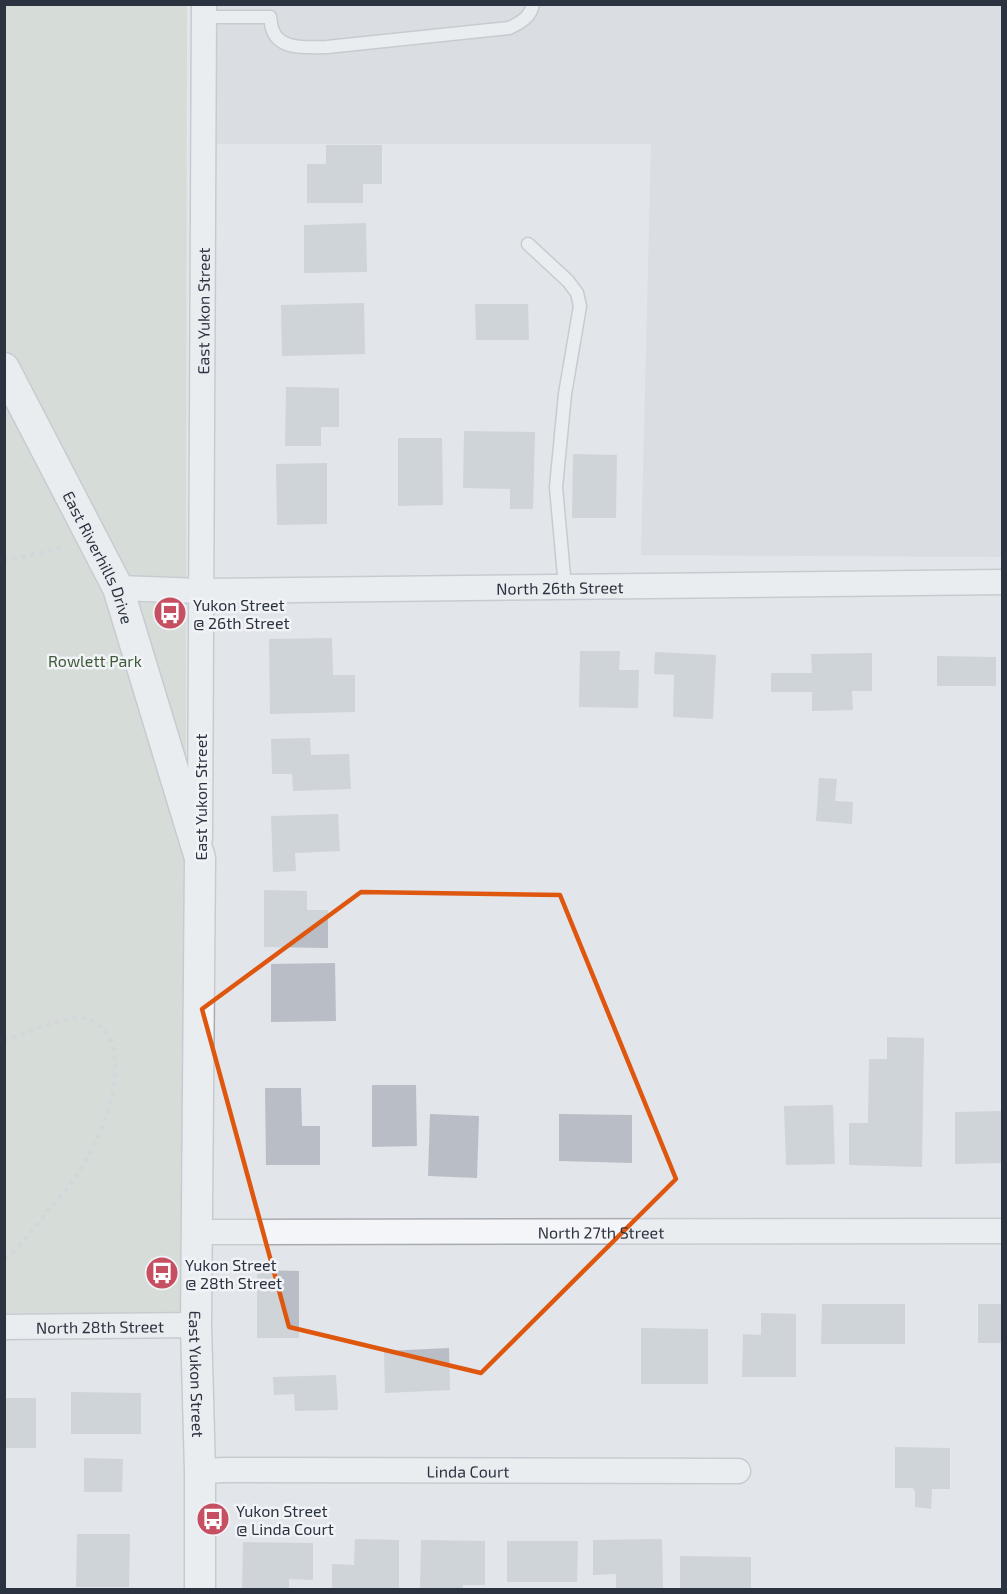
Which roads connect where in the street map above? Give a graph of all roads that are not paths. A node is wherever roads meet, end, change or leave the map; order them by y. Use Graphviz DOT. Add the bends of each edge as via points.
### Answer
graph roads {
  1 [pos="533,4"];
  2 [pos="204,11"];
  3 [pos="270,11"];
  4 [pos="528,244"];
  5 [pos="4,368"];
  6 [pos="1002,582"];
  7 [pos="566,587"];
  8 [pos="118,588"];
  9 [pos="201,591"];
  10 [pos="200,858"];
  11 [pos="1002,1231"];
  12 [pos="197,1232"];
  13 [pos="196,1325"];
  14 [pos="4,1327"];
  15 [pos="200,1471"];
  16 [pos="738,1471"];
  17 [pos="200,1590"];
  1 -- 3 [label="lane" via="523,21 509,28 327,47 285,44 274,34"];
  2 -- 3 [label="lane"];
  2 -- 9 [label="street, East Yukon Street"];
  4 -- 7 [label="lane" via="568,281 580,306 556,487"];
  5 -- 8 [label="street, East Riverhills Drive"];
  6 -- 7 [label="street, North 26th Street"];
  7 -- 9 [label="street, North 26th Street"];
  8 -- 9 [label="street, North 26th Street"];
  8 -- 10 [label="street, East Riverhills Drive"];
  9 -- 10 [label="street, East Yukon Street"];
  10 -- 12 [label="street, East Yukon Street"];
  11 -- 12 [label="street, North 27th Street"];
  12 -- 13 [label="street, East Yukon Street"];
  13 -- 14 [label="street, North 28th Street"];
  13 -- 15 [label="street, East Yukon Street"];
  15 -- 16 [label="street, Linda Court"];
  15 -- 17 [label="street, East Yukon Street"];
}
